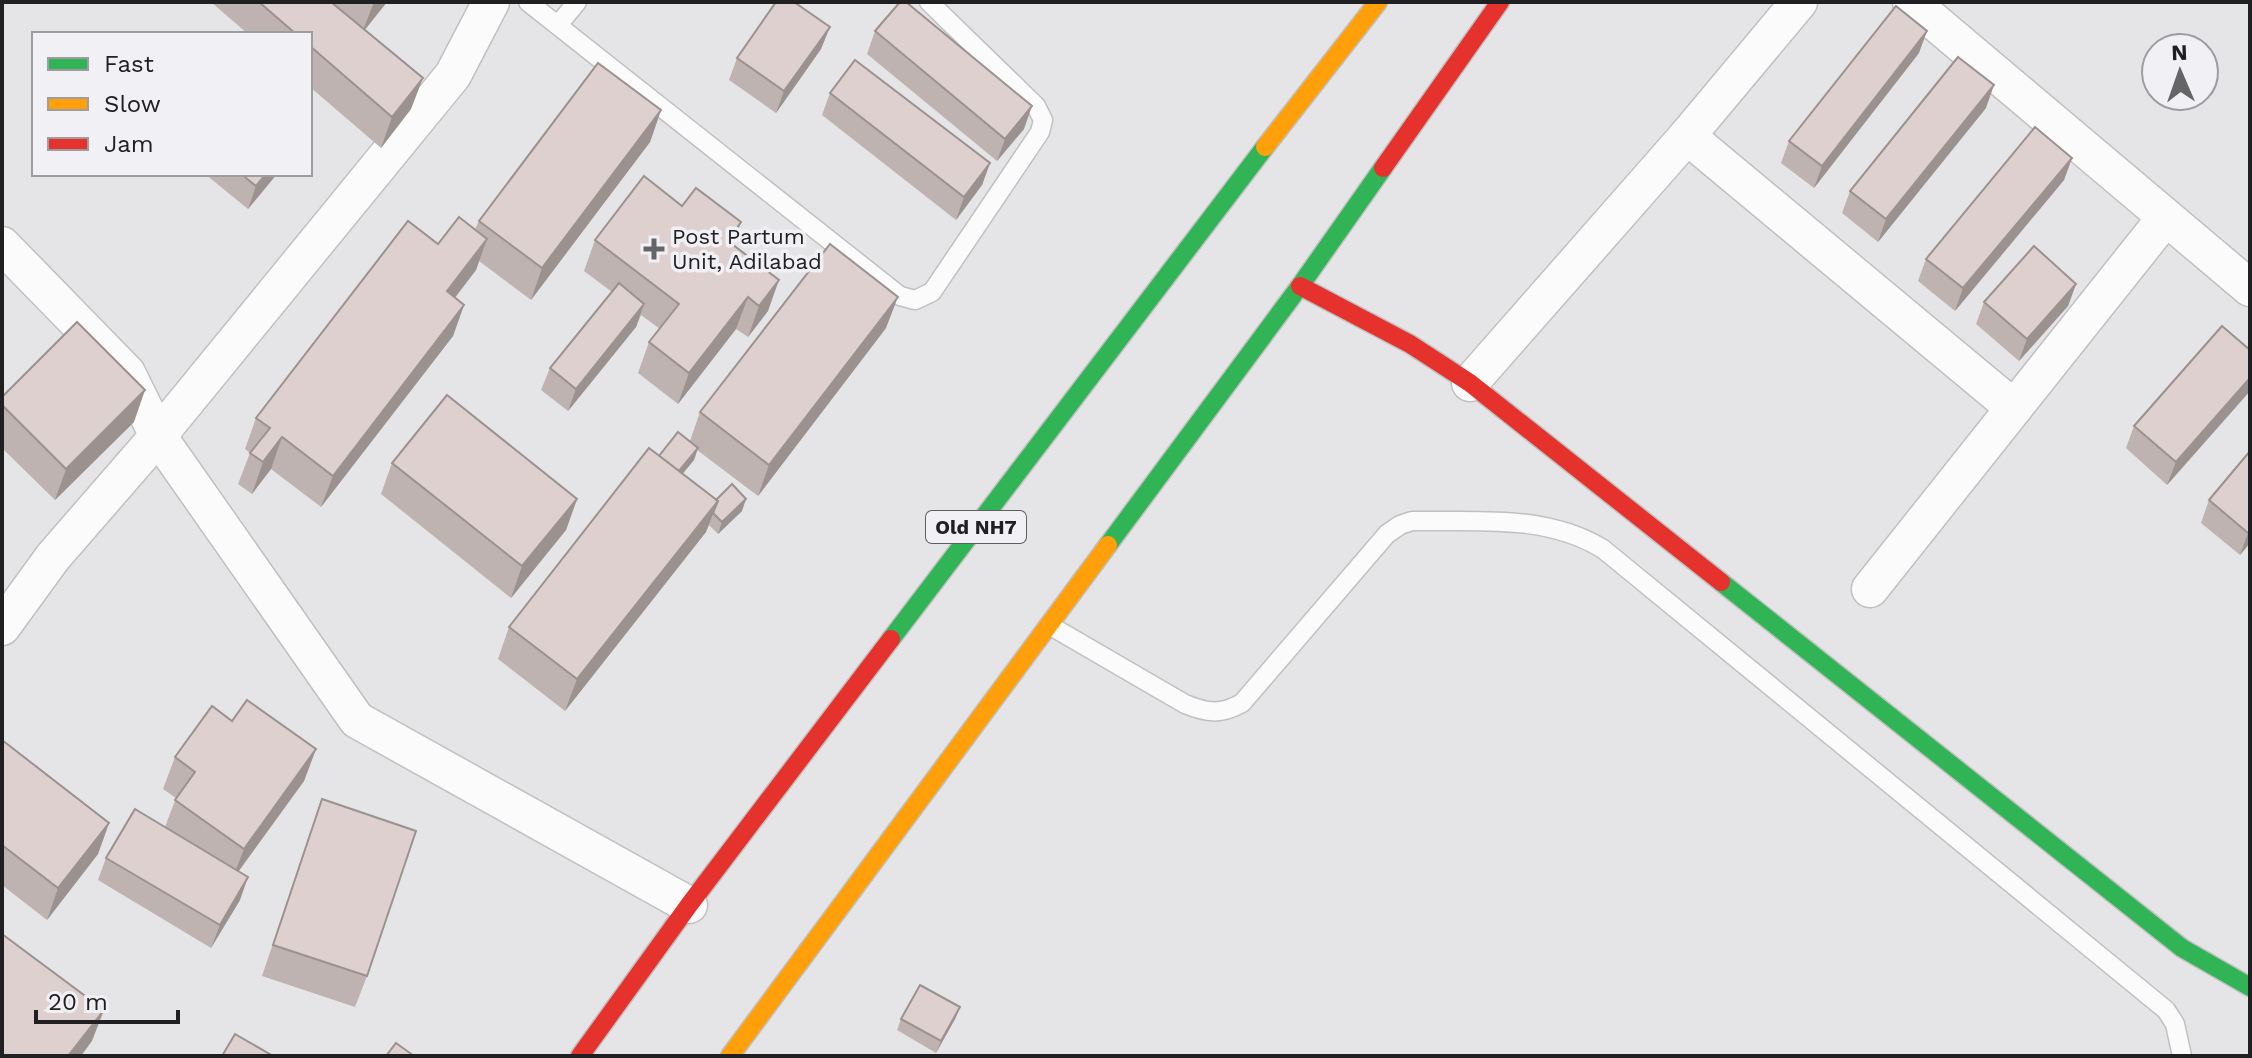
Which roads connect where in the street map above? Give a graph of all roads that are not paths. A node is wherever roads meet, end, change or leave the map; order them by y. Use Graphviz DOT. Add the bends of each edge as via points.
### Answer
graph roads {
  1 [pos="491,2"];
  2 [pos="528,2"];
  3 [pos="577,2"];
  4 [pos="929,2"];
  5 [pos="1378,2"];
  6 [pos="1500,2"];
  7 [pos="1799,2"];
  8 [pos="1911,2"];
  9 [pos="558,25"];
  10 [pos="1687,136"];
  11 [pos="2166,217"];
  12 [pos="2,245"];
  13 [pos="1300,286"];
  14 [pos="2250,288"];
  15 [pos="1470,383"];
  16 [pos="2014,408"];
  17 [pos="158,436"];
  18 [pos="1870,589"];
  19 [pos="1049,625"];
  20 [pos="2,627"];
  21 [pos="689,905"];
  22 [pos="2250,987"];
  23 [pos="580,1056"];
  24 [pos="730,1056"];
  25 [pos="2182,1056"];
  1 -- 17 [label="street" via="453,75"];
  2 -- 9 [label="lane"];
  3 -- 9 [label="lane"];
  4 -- 9 [label="lane" via="1036,106 1043,120 932,292 915,300 900,296"];
  5 -- 21 [label="main road, Old NH7"];
  6 -- 13 [label="main road"];
  7 -- 10 [label="street"];
  8 -- 11 [label="street"];
  10 -- 15 [label="street"];
  10 -- 16 [label="street"];
  11 -- 14 [label="street"];
  11 -- 16 [label="street"];
  12 -- 17 [label="street" via="127,373"];
  13 -- 15 [label="main road" via="1410,344"];
  13 -- 19 [label="main road"];
  15 -- 22 [label="main road" via="2182,948"];
  16 -- 18 [label="street"];
  17 -- 20 [label="street" via="53,557"];
  17 -- 21 [label="street" via="357,720"];
  19 -- 24 [label="main road"];
  19 -- 25 [label="lane" via="1185,704 1205,712 1227,712 1242,703 1400,525 1511,523 1562,529 1603,549 2166,1010"];
  21 -- 23 [label="main road, Old NH7"];
}
